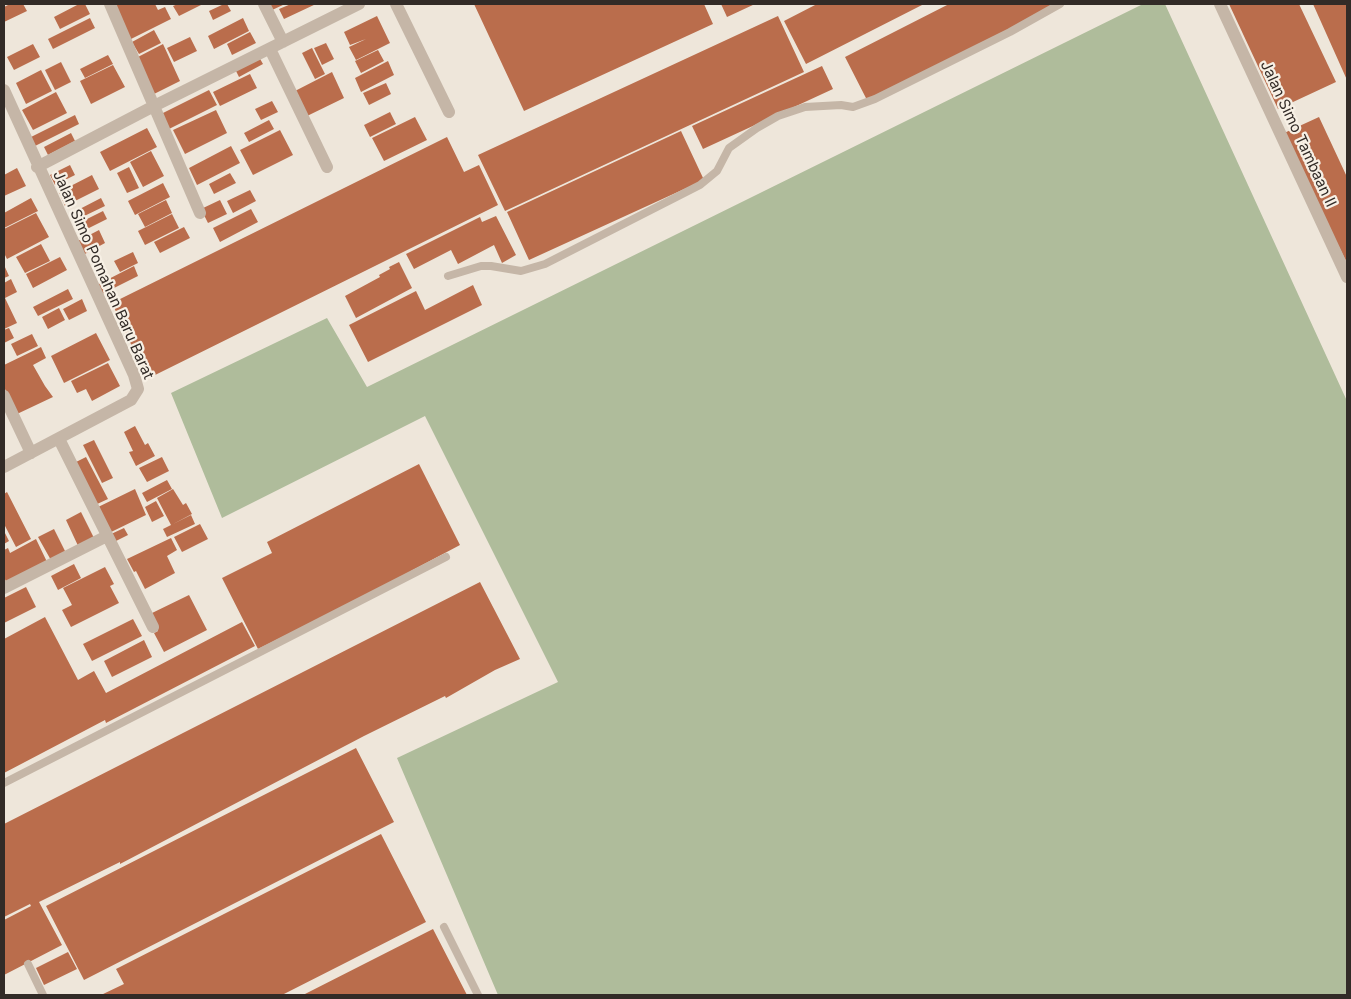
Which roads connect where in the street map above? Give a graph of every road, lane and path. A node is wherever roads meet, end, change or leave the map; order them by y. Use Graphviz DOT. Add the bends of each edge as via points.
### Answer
graph roads {
  1 [pos="110,4"];
  2 [pos="264,4"];
  3 [pos="359,4"];
  4 [pos="396,4"];
  5 [pos="1060,4"];
  6 [pos="1220,4"];
  7 [pos="283,42"];
  8 [pos="270,49"];
  9 [pos="4,90"];
  10 [pos="154,106"];
  11 [pos="449,112"];
  12 [pos="37,167"];
  13 [pos="326,167"];
  14 [pos="200,213"];
  15 [pos="448,276"];
  16 [pos="1347,277"];
  17 [pos="4,396"];
  18 [pos="58,439"];
  19 [pos="31,453"];
  20 [pos="4,467"];
  21 [pos="107,536"];
  22 [pos="446,557"];
  23 [pos="4,588"];
  24 [pos="153,627"];
  25 [pos="4,783"];
  26 [pos="444,927"];
  27 [pos="28,964"];
  28 [pos="43,995"];
  29 [pos="478,995"];
  1 -- 10 [label="street"];
  2 -- 7 [label="street"];
  3 -- 7 [label="street, Jalan Simo Pomahan Baru Barat"];
  4 -- 11 [label="street"];
  5 -- 15 [label="lane" via="876,99 853,106 805,107 778,116 729,148 717,171 700,185 545,264 521,271 481,266"];
  6 -- 16 [label="street, Jalan Simo Tambaan II"];
  7 -- 8 [label="street, Jalan Simo Pomahan Baru Barat"];
  8 -- 10 [label="street, Jalan Simo Pomahan Baru Barat"];
  8 -- 13 [label="street"];
  9 -- 12 [label="street, Jalan Simo Pomahan Baru Barat"];
  10 -- 12 [label="street, Jalan Simo Pomahan Baru Barat"];
  10 -- 14 [label="street"];
  12 -- 18 [label="street, Jalan Simo Pomahan Baru Barat" via="138,389 131,400"];
  17 -- 19 [label="street"];
  18 -- 19 [label="street, Jalan Simo Pomahan Baru Barat"];
  18 -- 21 [label="street"];
  19 -- 20 [label="street, Jalan Simo Pomahan Baru Barat"];
  21 -- 23 [label="street"];
  21 -- 24 [label="street"];
  22 -- 25 [label="lane"];
  26 -- 29 [label="lane"];
  27 -- 28 [label="lane"];
}
